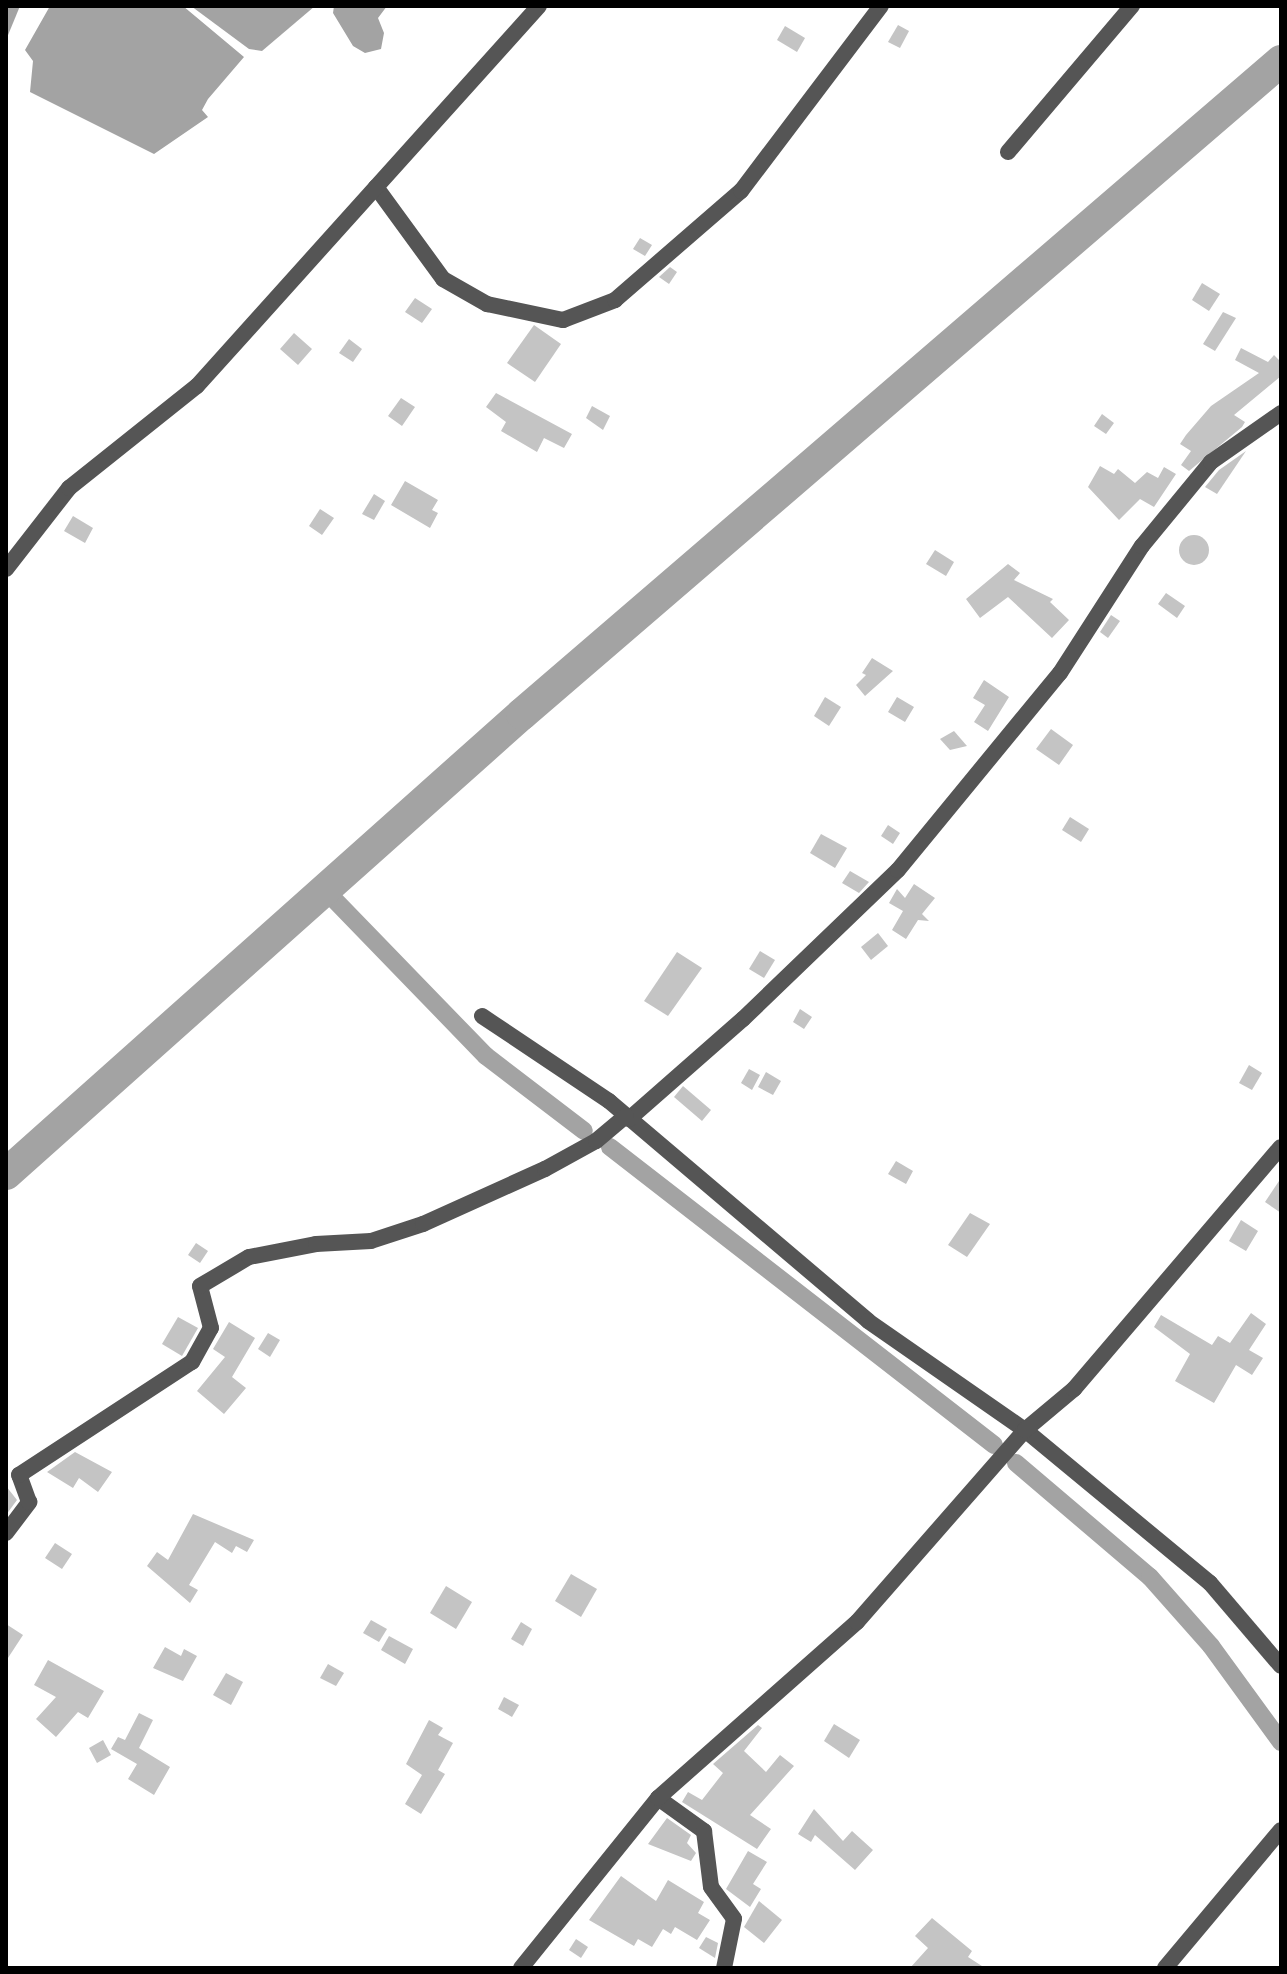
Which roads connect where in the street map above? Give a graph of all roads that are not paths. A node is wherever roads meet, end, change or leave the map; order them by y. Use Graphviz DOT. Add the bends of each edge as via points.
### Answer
graph roads {
  1 [pos="539,6"];
  2 [pos="881,6"];
  3 [pos="1132,6"];
  4 [pos="1008,152"];
  5 [pos="376,187"];
  6 [pos="1281,413"];
  7 [pos="6,569"];
  8 [pos="482,1016"];
  9 [pos="628,1117"];
  10 [pos="1281,1147"];
  11 [pos="1025,1430"];
  12 [pos="6,1533"];
  13 [pos="1281,1666"];
  14 [pos="658,1798"];
  15 [pos="1281,1830"];
  16 [pos="521,1968"];
  17 [pos="724,1968"];
  18 [pos="1165,1968"];
  1 -- 5 [label="street"];
  2 -- 5 [label="street" via="741,191 615,300 563,320 487,304 443,279"];
  3 -- 4 [label="street"];
  5 -- 7 [label="street" via="197,386 69,488"];
  6 -- 9 [label="street" via="1211,462 1142,546 1060,673 898,870 743,1019"];
  8 -- 9 [label="street"];
  9 -- 11 [label="street" via="868,1321"];
  9 -- 12 [label="street" via="545,1169 423,1224 371,1241 316,1244 249,1257 200,1286 211,1328 192,1362 19,1475 29,1502"];
  10 -- 11 [label="street" via="1074,1389"];
  11 -- 13 [label="street" via="1210,1583"];
  11 -- 14 [label="street" via="857,1622"];
  14 -- 16 [label="street"];
  14 -- 17 [label="street" via="704,1831 711,1887 734,1919"];
  15 -- 18 [label="street"];
}
